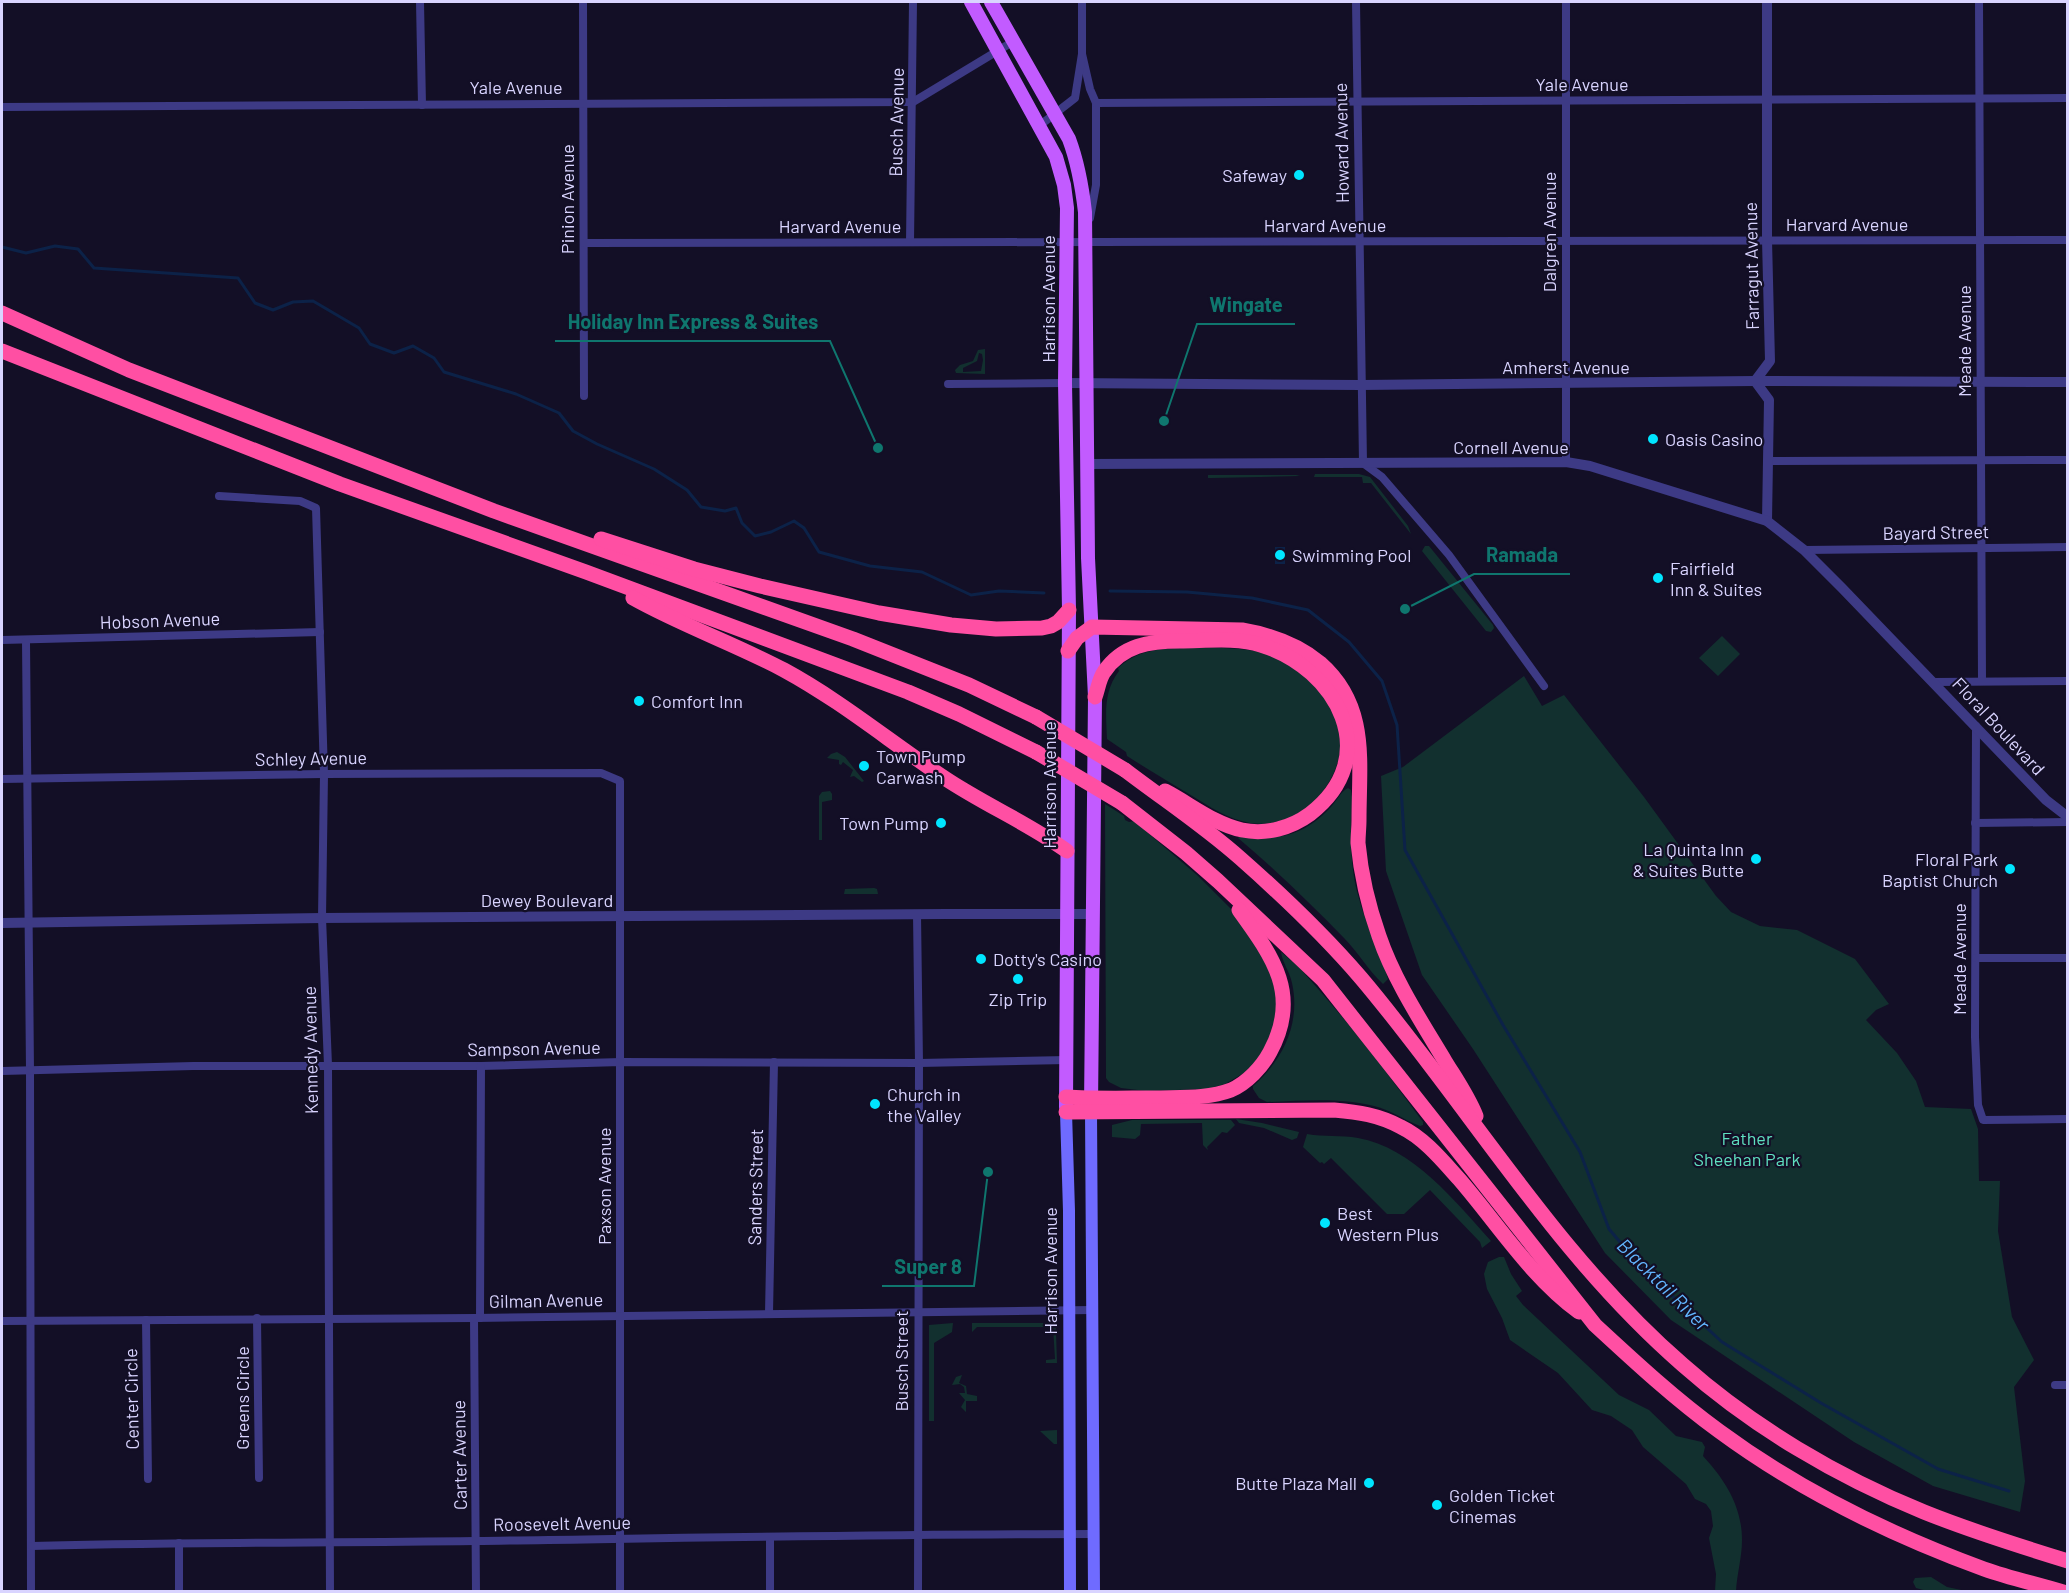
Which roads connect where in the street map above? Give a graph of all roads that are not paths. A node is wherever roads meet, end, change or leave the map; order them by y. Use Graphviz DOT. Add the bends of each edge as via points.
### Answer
graph roads {
  1 [pos="420,2"];
  2 [pos="583,2"];
  3 [pos="914,2"];
  4 [pos="971,2"];
  5 [pos="991,2"];
  6 [pos="1082,2"];
  7 [pos="1356,2"];
  8 [pos="1566,2"];
  9 [pos="1767,2"];
  10 [pos="1979,2"];
  11 [pos="1014,41"];
  12 [pos="998,50"];
  13 [pos="1082,54"];
  14 [pos="2067,98"];
  15 [pos="1979,99"];
  16 [pos="1566,100"];
  17 [pos="1767,100"];
  18 [pos="1357,101"];
  19 [pos="913,102"];
  20 [pos="1096,103"];
  21 [pos="583,104"];
  22 [pos="423,105"];
  23 [pos="2,107"];
  24 [pos="1056,115"];
  25 [pos="1039,126"];
  26 [pos="1767,240"];
  27 [pos="1980,240"];
  28 [pos="2067,240"];
  29 [pos="1359,241"];
  30 [pos="1566,241"];
  31 [pos="910,242"];
  32 [pos="1065,242"];
  33 [pos="1085,242"];
  34 [pos="584,243"];
  35 [pos="2,313"];
  36 [pos="2,351"];
  37 [pos="1755,381"];
  38 [pos="1981,382"];
  39 [pos="2067,382"];
  40 [pos="1065,383"];
  41 [pos="1085,383"];
  42 [pos="1566,383"];
  43 [pos="948,384"];
  44 [pos="1361,385"];
  45 [pos="584,396"];
  46 [pos="1980,460"];
  47 [pos="2067,460"];
  48 [pos="1566,462"];
  49 [pos="1768,462"];
  50 [pos="1086,464"];
  51 [pos="1363,464"];
  52 [pos="219,496"];
  53 [pos="494,511"];
  54 [pos="1767,520"];
  55 [pos="2067,547"];
  56 [pos="1982,548"];
  57 [pos="1804,550"];
  58 [pos="586,572"];
  59 [pos="1069,610"];
  60 [pos="1092,627"];
  61 [pos="320,632"];
  62 [pos="2,640"];
  63 [pos="26,641"];
  64 [pos="1068,651"];
  65 [pos="1982,681"];
  66 [pos="2067,681"];
  67 [pos="1934,682"];
  68 [pos="1544,686"];
  69 [pos="1095,697"];
  70 [pos="1976,726"];
  71 [pos="1125,770"];
  72 [pos="324,774"];
  73 [pos="2,779"];
  74 [pos="29,779"];
  75 [pos="620,781"];
  76 [pos="2067,817"];
  77 [pos="2067,822"];
  78 [pos="1975,823"];
  79 [pos="1067,851"];
  80 [pos="1218,881"];
  81 [pos="917,914"];
  82 [pos="1067,915"];
  83 [pos="1093,915"];
  84 [pos="621,916"];
  85 [pos="322,918"];
  86 [pos="2,923"];
  87 [pos="29,923"];
  88 [pos="1976,958"];
  89 [pos="2067,958"];
  90 [pos="1067,1060"];
  91 [pos="621,1062"];
  92 [pos="774,1062"];
  93 [pos="919,1063"];
  94 [pos="328,1065"];
  95 [pos="482,1066"];
  96 [pos="2,1071"];
  97 [pos="30,1071"];
  98 [pos="1066,1105"];
  99 [pos="1091,1105"];
  100 [pos="2067,1119"];
  101 [pos="1486,1138"];
  102 [pos="1068,1310"];
  103 [pos="1092,1310"];
  104 [pos="918,1311"];
  105 [pos="769,1313"];
  106 [pos="620,1316"];
  107 [pos="257,1318"];
  108 [pos="477,1318"];
  109 [pos="329,1319"];
  110 [pos="146,1320"];
  111 [pos="2,1321"];
  112 [pos="30,1321"];
  113 [pos="1595,1325"];
  114 [pos="2055,1385"];
  115 [pos="2067,1385"];
  116 [pos="259,1478"];
  117 [pos="148,1479"];
  118 [pos="1069,1534"];
  119 [pos="1094,1534"];
  120 [pos="917,1535"];
  121 [pos="619,1537"];
  122 [pos="770,1538"];
  123 [pos="476,1541"];
  124 [pos="179,1543"];
  125 [pos="331,1543"];
  126 [pos="32,1546"];
  127 [pos="2067,1561"];
  128 [pos="31,1592"];
  129 [pos="179,1592"];
  130 [pos="330,1592"];
  131 [pos="476,1592"];
  132 [pos="620,1592"];
  133 [pos="770,1592"];
  134 [pos="918,1592"];
  135 [pos="1070,1592"];
  136 [pos="1094,1592"];
  137 [pos="2062,1592"];
  1 -- 22 [label="street"];
  2 -- 21 [label="street, Pinion Avenue"];
  3 -- 19 [label="street, Busch Avenue"];
  4 -- 12 [label="main road, Harrison Avenue"];
  5 -- 11 [label="main road, Harrison Avenue"];
  6 -- 13 [label="street"];
  7 -- 18 [label="street, Howard Avenue"];
  8 -- 16 [label="street, Dalgren Avenue"];
  9 -- 17 [label="street, Farragut Avenue"];
  10 -- 15 [label="street, Meade Avenue"];
  11 -- 12 [label="street"];
  11 -- 24 [label="main road, Harrison Avenue"];
  12 -- 19 [label="street"];
  12 -- 25 [label="main road, Harrison Avenue"];
  13 -- 20 [label="street"];
  13 -- 24 [label="street" via="1075,98"];
  14 -- 15 [label="street, Yale Avenue"];
  15 -- 17 [label="street, Yale Avenue"];
  15 -- 27 [label="street, Meade Avenue"];
  16 -- 17 [label="street, Yale Avenue"];
  16 -- 18 [label="street, Yale Avenue"];
  16 -- 30 [label="street, Dalgren Avenue"];
  17 -- 26 [label="street, Farragut Avenue"];
  18 -- 20 [label="street, Yale Avenue"];
  18 -- 29 [label="street, Howard Avenue"];
  19 -- 21 [label="street, Yale Avenue"];
  19 -- 31 [label="street, Busch Avenue"];
  20 -- 33 [label="street" via="1096,185"];
  21 -- 22 [label="street, Yale Avenue"];
  21 -- 34 [label="street, Pinion Avenue"];
  22 -- 23 [label="street, Yale Avenue"];
  24 -- 25 [label="street"];
  24 -- 33 [label="main road, Harrison Avenue" via="1077,160"];
  25 -- 32 [label="main road, Harrison Avenue" via="1059,163 1067,208"];
  26 -- 27 [label="street, Harvard Avenue"];
  26 -- 30 [label="street, Harvard Avenue"];
  26 -- 37 [label="street, Farragut Avenue" via="1770,362"];
  27 -- 28 [label="street, Harvard Avenue"];
  27 -- 38 [label="street, Meade Avenue"];
  29 -- 30 [label="street, Harvard Avenue"];
  29 -- 33 [label="street, Harvard Avenue"];
  29 -- 44 [label="street, Howard Avenue"];
  30 -- 42 [label="street, Dalgren Avenue"];
  31 -- 32 [label="street, Harvard Avenue"];
  31 -- 34 [label="street, Harvard Avenue"];
  32 -- 33 [label="street, Harvard Avenue"];
  32 -- 40 [label="main road, Harrison Avenue"];
  33 -- 41 [label="main road, Harrison Avenue"];
  34 -- 45 [label="street, Pinion Avenue"];
  35 -- 53 [label="highway" via="129,370"];
  36 -- 58 [label="highway" via="340,484"];
  37 -- 38 [label="street, Amherst Avenue"];
  37 -- 42 [label="street, Amherst Avenue"];
  37 -- 49 [label="street" via="1769,400"];
  38 -- 39 [label="street, Amherst Avenue"];
  38 -- 46 [label="street, Meade Avenue"];
  40 -- 41 [label="street, Amherst Avenue"];
  40 -- 43 [label="street"];
  40 -- 59 [label="main road, Harrison Avenue"];
  41 -- 44 [label="street, Amherst Avenue"];
  41 -- 50 [label="main road, Harrison Avenue"];
  42 -- 44 [label="street, Amherst Avenue"];
  42 -- 48 [label="street, Dalgren Avenue"];
  44 -- 51 [label="street, Howard Avenue"];
  46 -- 47 [label="street"];
  46 -- 49 [label="street"];
  46 -- 56 [label="street, Meade Avenue"];
  48 -- 51 [label="street, Cornell Avenue"];
  48 -- 54 [label="street, Cornell Avenue"];
  49 -- 54 [label="street"];
  50 -- 51 [label="street, Cornell Avenue"];
  50 -- 60 [label="main road, Harrison Avenue"];
  51 -- 68 [label="street" via="1382,477 1449,555"];
  52 -- 61 [label="street, Kennedy Avenue" via="300,501 316,508"];
  53 -- 59 [label="highway" via="694,569 890,615 996,629 1042,628 1058,622"];
  53 -- 71 [label="highway, bridge" via="854,639 969,685 1036,717"];
  54 -- 57 [label="street, Cornell Avenue"];
  55 -- 56 [label="street, Bayard Street"];
  56 -- 57 [label="street, Bayard Street"];
  56 -- 65 [label="street, Meade Avenue"];
  57 -- 67 [label="street, Cornell Avenue"];
  58 -- 79 [label="highway" via="821,691 942,777"];
  58 -- 80 [label="highway, bridge" via="959,714 1036,752 1122,803"];
  59 -- 64 [label="main road, Harrison Avenue"];
  60 -- 64 [label="highway"];
  60 -- 69 [label="main road, Harrison Avenue"];
  60 -- 101 [label="highway" via="1263,633 1297,647 1332,674 1345,692 1356,721 1358,842 1364,890 1373,921 1391,966 1470,1100"];
  61 -- 63 [label="street, Hobson Avenue"];
  61 -- 72 [label="street, Kennedy Avenue"];
  62 -- 63 [label="street, Hobson Avenue"];
  63 -- 74 [label="street"];
  64 -- 79 [label="main road, Harrison Avenue"];
  65 -- 66 [label="street"];
  65 -- 67 [label="street"];
  67 -- 70 [label="street, Floral Boulevard"];
  69 -- 71 [label="highway" via="1103,674 1117,657 1133,647 1159,641 1244,642 1274,650 1313,673 1332,696 1345,724 1346,754 1328,798 1297,823 1274,831 1241,830 1216,820"];
  69 -- 83 [label="main road, Harrison Avenue"];
  70 -- 76 [label="street, Floral Boulevard"];
  70 -- 78 [label="street, Meade Avenue"];
  71 -- 101 [label="highway" via="1238,857 1308,921 1408,1035"];
  72 -- 74 [label="street, Schley Avenue"];
  72 -- 75 [label="street, Schley Avenue" via="601,773"];
  72 -- 85 [label="street, Kennedy Avenue"];
  73 -- 74 [label="street, Schley Avenue"];
  74 -- 87 [label="street"];
  75 -- 84 [label="street, Paxson Avenue"];
  77 -- 78 [label="street"];
  78 -- 88 [label="street, Meade Avenue"];
  79 -- 82 [label="main road, Harrison Avenue"];
  80 -- 99 [label="highway" via="1268,952 1279,977 1284,999 1282,1017 1266,1059 1248,1079 1213,1095"];
  80 -- 113 [label="highway" via="1323,980"];
  81 -- 82 [label="street, Dewey Boulevard"];
  81 -- 84 [label="street, Dewey Boulevard"];
  81 -- 93 [label="street, Busch Street"];
  82 -- 83 [label="street, Dewey Boulevard"];
  82 -- 90 [label="main road, Harrison Avenue"];
  83 -- 99 [label="main road, Harrison Avenue"];
  84 -- 85 [label="street, Dewey Boulevard"];
  84 -- 91 [label="street, Paxson Avenue"];
  85 -- 87 [label="street, Dewey Boulevard"];
  85 -- 94 [label="street, Kennedy Avenue"];
  86 -- 87 [label="street, Dewey Boulevard"];
  87 -- 97 [label="street"];
  88 -- 89 [label="street"];
  88 -- 100 [label="street, Meade Avenue" via="1975,1038 1978,1105 1983,1120"];
  90 -- 93 [label="street, Sampson Avenue"];
  90 -- 98 [label="main road, Harrison Avenue"];
  91 -- 92 [label="street, Sampson Avenue"];
  91 -- 95 [label="street, Sampson Avenue"];
  91 -- 106 [label="street, Paxson Avenue"];
  92 -- 93 [label="street, Sampson Avenue"];
  92 -- 105 [label="street, Sanders Street"];
  93 -- 104 [label="street, Busch Street"];
  94 -- 95 [label="street, Sampson Avenue"];
  94 -- 97 [label="street, Sampson Avenue"];
  94 -- 109 [label="street, Kennedy Avenue"];
  95 -- 108 [label="street, Carter Avenue"];
  96 -- 97 [label="street, Sampson Avenue"];
  97 -- 112 [label="street"];
  98 -- 99 [label="highway"];
  98 -- 102 [label="main road, Harrison Avenue"];
  99 -- 103 [label="main road, Harrison Avenue"];
  99 -- 113 [label="highway" via="1334,1110 1386,1120 1418,1137 1444,1162 1557,1296"];
  101 -- 127 [label="highway" via="1547,1221 1608,1294 1685,1367 1761,1425 1830,1467 1890,1497"];
  102 -- 103 [label="street, Gilman Avenue"];
  102 -- 104 [label="street, Gilman Avenue"];
  102 -- 118 [label="main road, Harrison Avenue"];
  103 -- 119 [label="main road, Harrison Avenue"];
  104 -- 105 [label="street, Gilman Avenue"];
  104 -- 120 [label="street, Busch Street"];
  105 -- 106 [label="street, Gilman Avenue"];
  106 -- 108 [label="street, Gilman Avenue"];
  106 -- 121 [label="street, Paxson Avenue"];
  107 -- 109 [label="street, Gilman Avenue"];
  107 -- 110 [label="street, Gilman Avenue"];
  107 -- 116 [label="street, Greens Circle"];
  108 -- 109 [label="street, Gilman Avenue"];
  108 -- 123 [label="street, Carter Avenue"];
  109 -- 125 [label="street, Kennedy Avenue"];
  110 -- 112 [label="street, Gilman Avenue"];
  110 -- 117 [label="street, Center Circle"];
  111 -- 112 [label="street, Gilman Avenue"];
  112 -- 126 [label="street"];
  113 -- 137 [label="highway" via="1648,1375 1719,1431 1845,1509 1985,1569"];
  114 -- 115 [label="street"];
  118 -- 119 [label="street, Roosevelt Avenue"];
  118 -- 120 [label="street, Roosevelt Avenue"];
  118 -- 135 [label="main road, Harrison Avenue"];
  119 -- 136 [label="main road, Harrison Avenue"];
  120 -- 122 [label="street, Roosevelt Avenue"];
  120 -- 134 [label="street, Busch Street"];
  121 -- 122 [label="street, Roosevelt Avenue"];
  121 -- 123 [label="street, Roosevelt Avenue"];
  121 -- 132 [label="street, Paxson Avenue"];
  122 -- 133 [label="street"];
  123 -- 125 [label="street, Roosevelt Avenue"];
  123 -- 131 [label="street, Carter Avenue"];
  124 -- 125 [label="street, Roosevelt Avenue"];
  124 -- 126 [label="street, Roosevelt Avenue"];
  124 -- 129 [label="street"];
  125 -- 130 [label="street, Kennedy Avenue"];
  126 -- 128 [label="street"];
}
